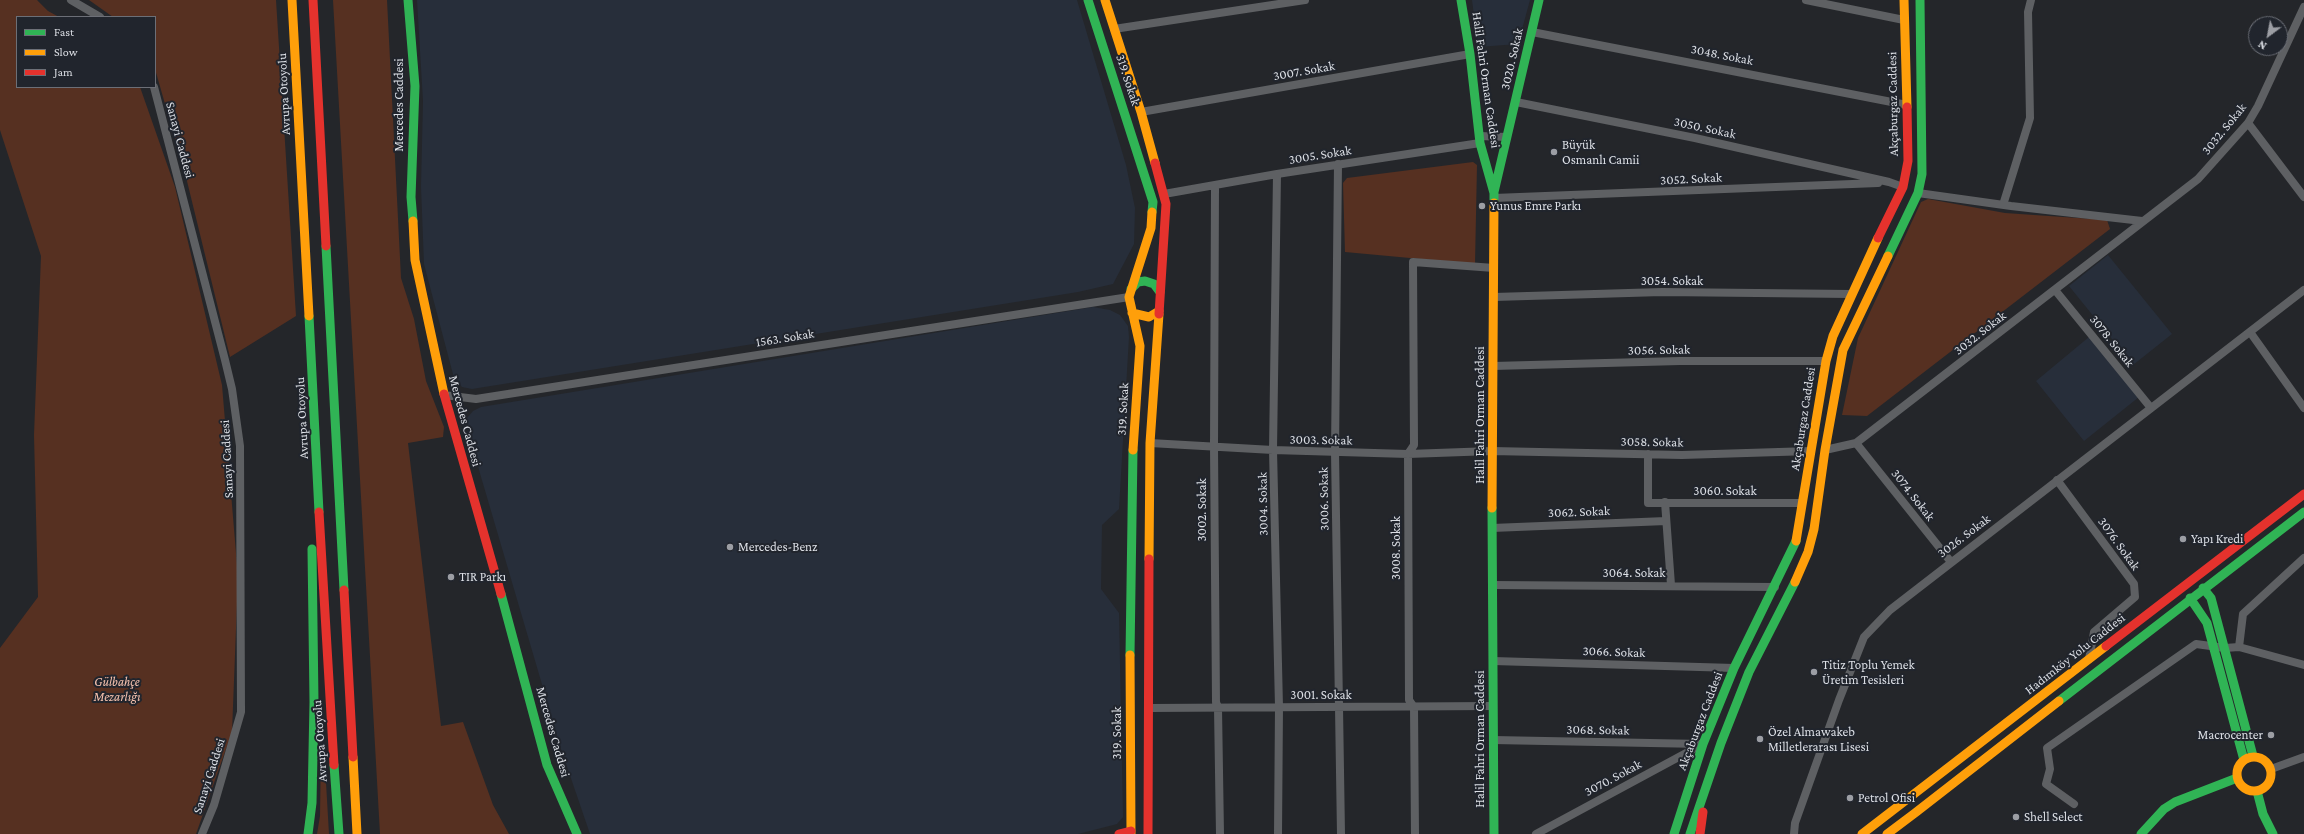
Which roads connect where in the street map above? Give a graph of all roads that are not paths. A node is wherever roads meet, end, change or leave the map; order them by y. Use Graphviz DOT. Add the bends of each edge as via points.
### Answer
graph roads {
  1 [pos="71,0"];
  2 [pos="292,0"];
  3 [pos="313,0"];
  4 [pos="408,0"];
  5 [pos="1088,0"];
  6 [pos="1105,0"];
  7 [pos="1306,0"];
  8 [pos="1461,0"];
  9 [pos="1539,0"];
  10 [pos="1806,0"];
  11 [pos="1904,0"];
  12 [pos="1920,0"];
  13 [pos="2031,0"];
  14 [pos="2304,7"];
  15 [pos="98,16"];
  16 [pos="1904,20"];
  17 [pos="1114,29"];
  18 [pos="1532,32"];
  19 [pos="1470,54"];
  20 [pos="154,88"];
  21 [pos="1516,102"];
  22 [pos="1907,105"];
  23 [pos="1141,112"];
  24 [pos="2248,123"];
  25 [pos="1507,137"];
  26 [pos="1480,140"];
  27 [pos="1338,164"];
  28 [pos="1277,174"];
  29 [pos="1889,182"];
  30 [pos="1215,185"];
  31 [pos="1903,187"];
  32 [pos="1918,193"];
  33 [pos="1164,194"];
  34 [pos="1494,196"];
  35 [pos="2304,197"];
  36 [pos="2003,205"];
  37 [pos="2142,221"];
  38 [pos="1494,268"];
  39 [pos="2055,290"];
  40 [pos="2304,290"];
  41 [pos="1160,292"];
  42 [pos="1130,293"];
  43 [pos="1851,294"];
  44 [pos="1494,297"];
  45 [pos="1159,312"];
  46 [pos="1132,313"];
  47 [pos="2250,332"];
  48 [pos="1826,361"];
  49 [pos="1493,366"];
  50 [pos="444,395"];
  51 [pos="2151,408"];
  52 [pos="2304,408"];
  53 [pos="1150,443"];
  54 [pos="1856,443"];
  55 [pos="1214,447"];
  56 [pos="1274,450"];
  57 [pos="1825,450"];
  58 [pos="1492,451"];
  59 [pos="1811,451"];
  60 [pos="1335,452"];
  61 [pos="1408,454"];
  62 [pos="1648,454"];
  63 [pos="2057,480"];
  64 [pos="2304,494"];
  65 [pos="318,495"];
  66 [pos="1665,502"];
  67 [pos="1802,503"];
  68 [pos="2304,512"];
  69 [pos="1666,521"];
  70 [pos="1492,528"];
  71 [pos="2227,551"];
  72 [pos="2304,558"];
  73 [pos="1950,562"];
  74 [pos="1492,585"];
  75 [pos="1671,585"];
  76 [pos="1776,587"];
  77 [pos="2199,587"];
  78 [pos="2181,588"];
  79 [pos="2190,598"];
  80 [pos="2214,647"];
  81 [pos="2225,648"];
  82 [pos="2239,648"];
  83 [pos="2089,659"];
  84 [pos="1493,661"];
  85 [pos="2304,665"];
  86 [pos="1734,668"];
  87 [pos="1749,672"];
  88 [pos="1493,706"];
  89 [pos="1279,707"];
  90 [pos="1340,707"];
  91 [pos="1414,707"];
  92 [pos="1150,708"];
  93 [pos="1218,708"];
  94 [pos="1493,740"];
  95 [pos="1703,744"];
  96 [pos="2253,756"];
  97 [pos="2304,758"];
  98 [pos="2244,760"];
  99 [pos="2271,770"];
  100 [pos="1711,774"];
  101 [pos="2238,778"];
  102 [pos="2257,791"];
  103 [pos="2074,804"];
  104 [pos="2156,818"];
  105 [pos="1131,832"];
  106 [pos="202,834"];
  107 [pos="308,834"];
  108 [pos="339,834"];
  109 [pos="357,834"];
  110 [pos="577,834"];
  111 [pos="1119,834"];
  112 [pos="1148,834"];
  113 [pos="1220,834"];
  114 [pos="1278,834"];
  115 [pos="1341,834"];
  116 [pos="1415,834"];
  117 [pos="1494,834"];
  118 [pos="1536,834"];
  119 [pos="1674,834"];
  120 [pos="1690,834"];
  121 [pos="1700,834"];
  122 [pos="1794,834"];
  123 [pos="1862,834"];
  124 [pos="1887,834"];
  125 [pos="2136,834"];
  126 [pos="2141,834"];
  127 [pos="2273,834"];
  1 -- 15 [label="street"];
  2 -- 65 [label="main road, Avrupa Otoyolu"];
  3 -- 109 [label="main road"];
  4 -- 50 [label="main road, Mercedes Caddesi" via="415,86 411,197 415,260"];
  5 -- 42 [label="main road, 319. Sokak" via="1153,202 1151,228"];
  6 -- 17 [label="main road, 319. Sokak"];
  7 -- 17 [label="street"];
  8 -- 19 [label="main road, Halil Fahri Orman Caddesi"];
  9 -- 18 [label="main road, 3020. Sokak"];
  10 -- 16 [label="street"];
  11 -- 16 [label="main road, Akçaburgaz Caddesi"];
  12 -- 32 [label="main road, Akçaburgaz Caddesi" via="1922,174"];
  13 -- 36 [label="street" via="2028,12 2030,118"];
  14 -- 24 [label="street, 3032. Sokak"];
  16 -- 22 [label="main road, Akçaburgaz Caddesi"];
  17 -- 23 [label="main road, 319. Sokak"];
  18 -- 21 [label="main road, 3020. Sokak"];
  18 -- 22 [label="street, 3048. Sokak"];
  19 -- 23 [label="street, 3007. Sokak"];
  19 -- 26 [label="main road, Halil Fahri Orman Caddesi"];
  20 -- 106 [label="street, Sanayi Caddesi" via="227,367 240,446 241,712 214,805"];
  21 -- 25 [label="main road, 3020. Sokak"];
  21 -- 29 [label="street, 3050. Sokak" via="1695,138"];
  22 -- 31 [label="main road, Akçaburgaz Caddesi" via="1908,161"];
  23 -- 33 [label="main road, 319. Sokak"];
  24 -- 35 [label="street"];
  24 -- 37 [label="street, 3032. Sokak" via="2198,179"];
  25 -- 26 [label="street, 3005. Sokak"];
  25 -- 34 [label="main road, 3020. Sokak"];
  26 -- 27 [label="street, 3005. Sokak"];
  26 -- 34 [label="main road, Halil Fahri Orman Caddesi"];
  27 -- 28 [label="street, 3005. Sokak"];
  27 -- 60 [label="street, 3006. Sokak"];
  28 -- 30 [label="street, 3005. Sokak"];
  28 -- 56 [label="street, 3004. Sokak"];
  29 -- 31 [label="street, 3050. Sokak"];
  29 -- 34 [label="street, 3052. Sokak"];
  30 -- 33 [label="street, 3005. Sokak"];
  30 -- 55 [label="street, 3002. Sokak"];
  31 -- 43 [label="main road, Akçaburgaz Caddesi"];
  32 -- 36 [label="street"];
  32 -- 57 [label="main road, Akçaburgaz Caddesi" via="1842,350"];
  33 -- 41 [label="main road, 319. Sokak" via="1166,204"];
  34 -- 38 [label="main road, Halil Fahri Orman Caddesi"];
  36 -- 37 [label="street"];
  37 -- 39 [label="street, 3032. Sokak"];
  38 -- 44 [label="main road, Halil Fahri Orman Caddesi"];
  38 -- 61 [label="street, 3008. Sokak" via="1413,262 1414,445"];
  39 -- 51 [label="street, 3078. Sokak"];
  39 -- 54 [label="street, 3032. Sokak"];
  40 -- 47 [label="street, 3026. Sokak"];
  41 -- 42 [label="main road" via="1154,284 1145,281 1138,282"];
  41 -- 45 [label="main road, 319. Sokak"];
  42 -- 46 [label="main road, 319. Sokak"];
  42 -- 50 [label="street, 1563. Sokak" via="476,399"];
  43 -- 44 [label="street, 3054. Sokak" via="1662,292"];
  43 -- 48 [label="main road, Akçaburgaz Caddesi" via="1833,336"];
  44 -- 49 [label="main road, Halil Fahri Orman Caddesi"];
  45 -- 46 [label="main road" via="1149,317"];
  45 -- 53 [label="main road, 319. Sokak"];
  46 -- 105 [label="main road, 319. Sokak" via="1140,346 1132,472"];
  47 -- 51 [label="street, 3026. Sokak"];
  47 -- 52 [label="street"];
  48 -- 49 [label="street, 3056. Sokak" via="1680,361"];
  48 -- 59 [label="main road, Akçaburgaz Caddesi"];
  49 -- 58 [label="main road, Halil Fahri Orman Caddesi"];
  50 -- 110 [label="main road, Mercedes Caddesi" via="547,765"];
  51 -- 63 [label="street, 3026. Sokak"];
  53 -- 55 [label="street, 3003. Sokak"];
  53 -- 92 [label="main road, 319. Sokak"];
  54 -- 57 [label="street, 3032. Sokak"];
  54 -- 73 [label="street, 3074. Sokak"];
  55 -- 56 [label="street, 3003. Sokak"];
  55 -- 93 [label="street, 3002. Sokak"];
  56 -- 60 [label="street, 3003. Sokak"];
  56 -- 89 [label="street, 3004. Sokak"];
  57 -- 87 [label="main road, Akçaburgaz Caddesi" via="1814,529 1808,552 1794,586"];
  58 -- 61 [label="street, 3003. Sokak"];
  58 -- 62 [label="street, 3058. Sokak"];
  58 -- 70 [label="main road, Halil Fahri Orman Caddesi"];
  59 -- 62 [label="street, 3058. Sokak"];
  59 -- 67 [label="main road, Akçaburgaz Caddesi"];
  60 -- 61 [label="street, 3003. Sokak"];
  60 -- 90 [label="street, 3006. Sokak"];
  61 -- 91 [label="street, 3008. Sokak" via="1409,700"];
  62 -- 66 [label="street, 3060. Sokak" via="1648,503"];
  63 -- 73 [label="street, 3026. Sokak"];
  63 -- 83 [label="street, 3076. Sokak" via="2134,584 2135,597 2094,632"];
  64 -- 71 [label="main road, Hadımköy Yolu Caddesi"];
  65 -- 107 [label="main road" via="313,538 314,702 312,803"];
  65 -- 108 [label="main road, Avrupa Otoyolu"];
  66 -- 67 [label="street, 3060. Sokak"];
  66 -- 69 [label="street"];
  67 -- 76 [label="main road, Akçaburgaz Caddesi" via="1796,544"];
  68 -- 77 [label="main road, Hadımköy Yolu Caddesi"];
  69 -- 70 [label="street, 3062. Sokak"];
  69 -- 75 [label="street"];
  70 -- 74 [label="main road, Halil Fahri Orman Caddesi"];
  71 -- 77 [label="main road"];
  71 -- 78 [label="main road, Hadımköy Yolu Caddesi"];
  72 -- 82 [label="street" via="2243,614"];
  73 -- 122 [label="street, 3026. Sokak" via="1890,610 1864,637 1795,823"];
  74 -- 75 [label="street, 3064. Sokak"];
  74 -- 84 [label="main road, Halil Fahri Orman Caddesi"];
  75 -- 76 [label="street, 3064. Sokak"];
  76 -- 86 [label="main road, Akçaburgaz Caddesi"];
  77 -- 78 [label="main road"];
  77 -- 79 [label="main road, Hadımköy Yolu Caddesi"];
  77 -- 81 [label="main road" via="2211,598"];
  78 -- 83 [label="main road, Hadımköy Yolu Caddesi"];
  79 -- 80 [label="main road" via="2207,623"];
  79 -- 124 [label="main road, Hadımköy Yolu Caddesi"];
  80 -- 81 [label="street"];
  80 -- 98 [label="main road"];
  80 -- 103 [label="street" via="2196,644 2047,748 2050,769 2046,784"];
  81 -- 82 [label="street"];
  81 -- 96 [label="main road"];
  82 -- 85 [label="street"];
  83 -- 123 [label="main road, Hadımköy Yolu Caddesi"];
  84 -- 86 [label="street, 3066. Sokak"];
  84 -- 88 [label="main road, Halil Fahri Orman Caddesi"];
  86 -- 87 [label="main road"];
  86 -- 95 [label="main road, Akçaburgaz Caddesi"];
  87 -- 100 [label="main road, Akçaburgaz Caddesi"];
  88 -- 91 [label="street, 3001. Sokak"];
  88 -- 94 [label="main road, Halil Fahri Orman Caddesi"];
  89 -- 90 [label="street, 3001. Sokak"];
  89 -- 93 [label="street, 3001. Sokak"];
  89 -- 114 [label="street, 3004. Sokak"];
  90 -- 91 [label="street, 3001. Sokak"];
  90 -- 115 [label="street, 3006. Sokak"];
  91 -- 116 [label="street, 3008. Sokak"];
  92 -- 93 [label="street, 3001. Sokak"];
  92 -- 112 [label="main road, 319. Sokak"];
  93 -- 113 [label="street, 3002. Sokak"];
  94 -- 95 [label="street, 3068. Sokak"];
  94 -- 117 [label="main road, Halil Fahri Orman Caddesi"];
  95 -- 118 [label="street, 3070. Sokak"];
  95 -- 119 [label="main road, Akçaburgaz Caddesi"];
  96 -- 98 [label="main road"];
  96 -- 99 [label="main road" via="2264,760"];
  97 -- 99 [label="street"];
  98 -- 101 [label="main road" via="2238,768"];
  99 -- 102 [label="main road" via="2268,785"];
  100 -- 120 [label="main road"];
  100 -- 121 [label="main road"];
  101 -- 102 [label="main road" via="2243,787"];
  101 -- 104 [label="main road" via="2180,800 2164,809"];
  102 -- 127 [label="main road" via="2262,814"];
  104 -- 125 [label="main road"];
  104 -- 126 [label="main road"];
  105 -- 111 [label="main road"];
}
